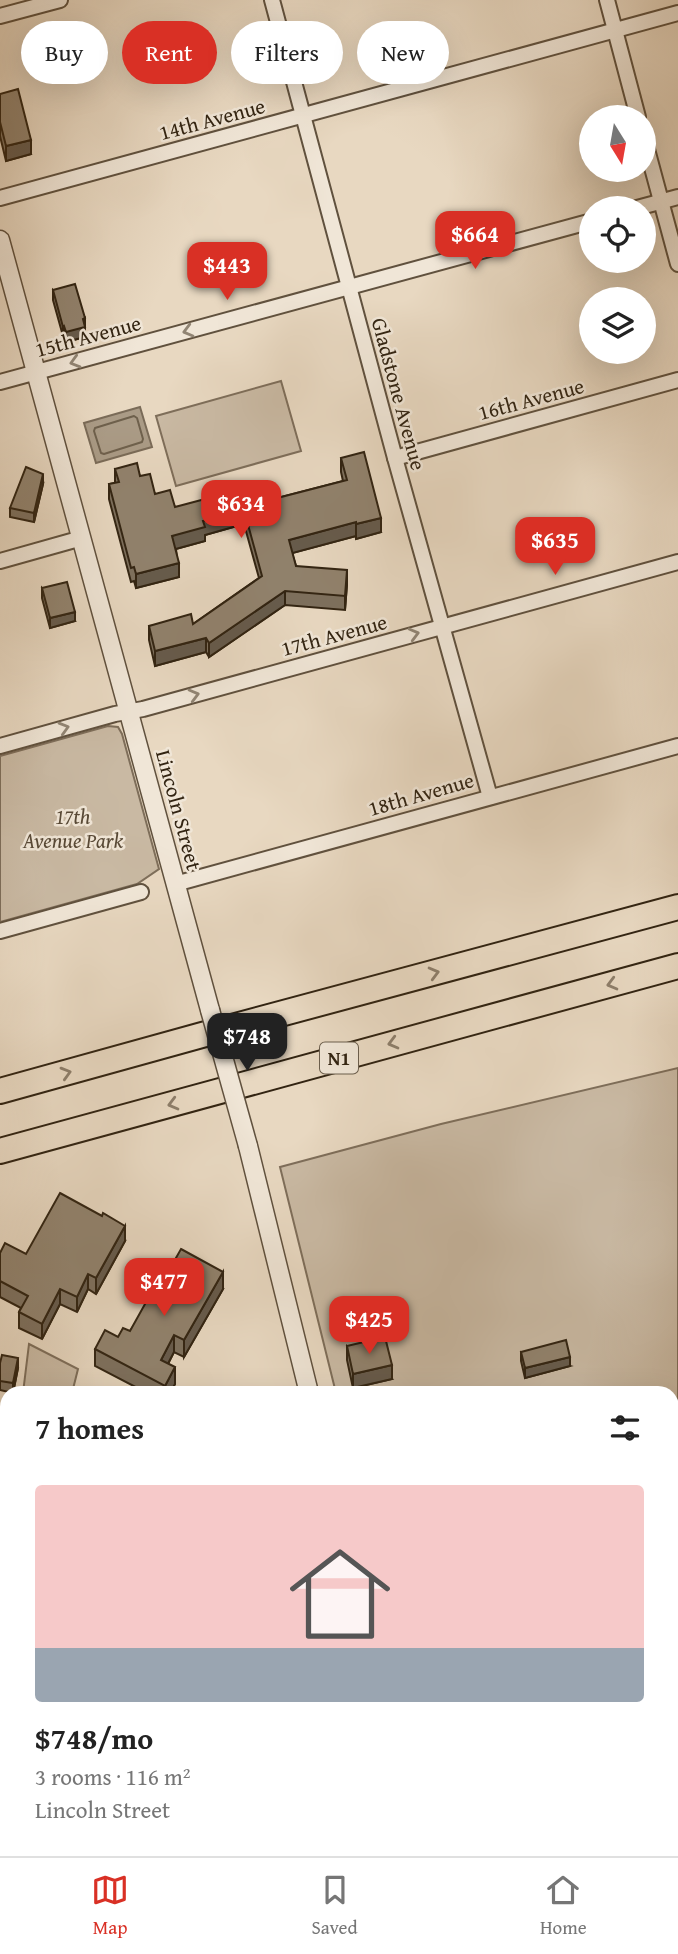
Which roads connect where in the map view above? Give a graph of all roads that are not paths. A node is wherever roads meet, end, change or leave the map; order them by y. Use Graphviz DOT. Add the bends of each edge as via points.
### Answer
graph roads {
  1 [pos="60,0"];
  2 [pos="272,0"];
  3 [pos="607,0"];
  4 [pos="678,13"];
  5 [pos="0,16"];
  6 [pos="615,30"];
  7 [pos="635,105"];
  8 [pos="303,116"];
  9 [pos="656,182"];
  10 [pos="678,197"];
  11 [pos="0,198"];
  12 [pos="661,202"];
  13 [pos="656,203"];
  14 [pos="579,225"];
  15 [pos="0,240"];
  16 [pos="678,264"];
  17 [pos="349,287"];
  18 [pos="36,372"];
  19 [pos="678,380"];
  20 [pos="0,382"];
  21 [pos="395,458"];
  22 [pos="82,538"];
  23 [pos="0,561"];
  24 [pos="678,562"];
  25 [pos="441,627"];
  26 [pos="128,711"];
  27 [pos="0,746"];
  28 [pos="678,746"];
  29 [pos="490,797"];
  30 [pos="176,884"];
  31 [pos="141,892"];
  32 [pos="678,907"];
  33 [pos="0,931"];
  34 [pos="678,966"];
  35 [pos="0,1091"];
  36 [pos="0,1151"];
  37 [pos="307,1386"];
  1 -- 5 [label="street"];
  2 -- 8 [label="street, Gladstone Avenue"];
  3 -- 6 [label="street"];
  4 -- 6 [label="street, 14th Avenue"];
  6 -- 7 [label="street"];
  6 -- 8 [label="street, 14th Avenue"];
  8 -- 11 [label="street, 14th Avenue"];
  8 -- 17 [label="street, Gladstone Avenue"];
  9 -- 12 [label="street"];
  10 -- 12 [label="street"];
  12 -- 13 [label="street"];
  12 -- 16 [label="street"];
  14 -- 17 [label="street, 15th Avenue"];
  15 -- 18 [label="street, Lincoln Street"];
  17 -- 18 [label="street, 15th Avenue, one-way"];
  17 -- 21 [label="street, Gladstone Avenue"];
  18 -- 20 [label="street, 15th Avenue"];
  18 -- 22 [label="street, Lincoln Street"];
  19 -- 21 [label="street, 16th Avenue"];
  21 -- 25 [label="street, Gladstone Avenue"];
  22 -- 23 [label="street"];
  22 -- 26 [label="street, Lincoln Street"];
  24 -- 25 [label="street, 17th Avenue"];
  26 -- 25 [label="street, 17th Avenue, one-way"];
  25 -- 29 [label="street, Gladstone Avenue"];
  27 -- 26 [label="street, 17th Avenue, one-way"];
  26 -- 30 [label="street, Lincoln Street"];
  28 -- 29 [label="street, 18th Avenue"];
  29 -- 30 [label="street, 18th Avenue"];
  30 -- 37 [label="street, Lincoln Street, bridge"];
  31 -- 33 [label="street"];
  35 -- 32 [label="highway, one-way"];
  34 -- 36 [label="highway, N1, one-way"];
}
